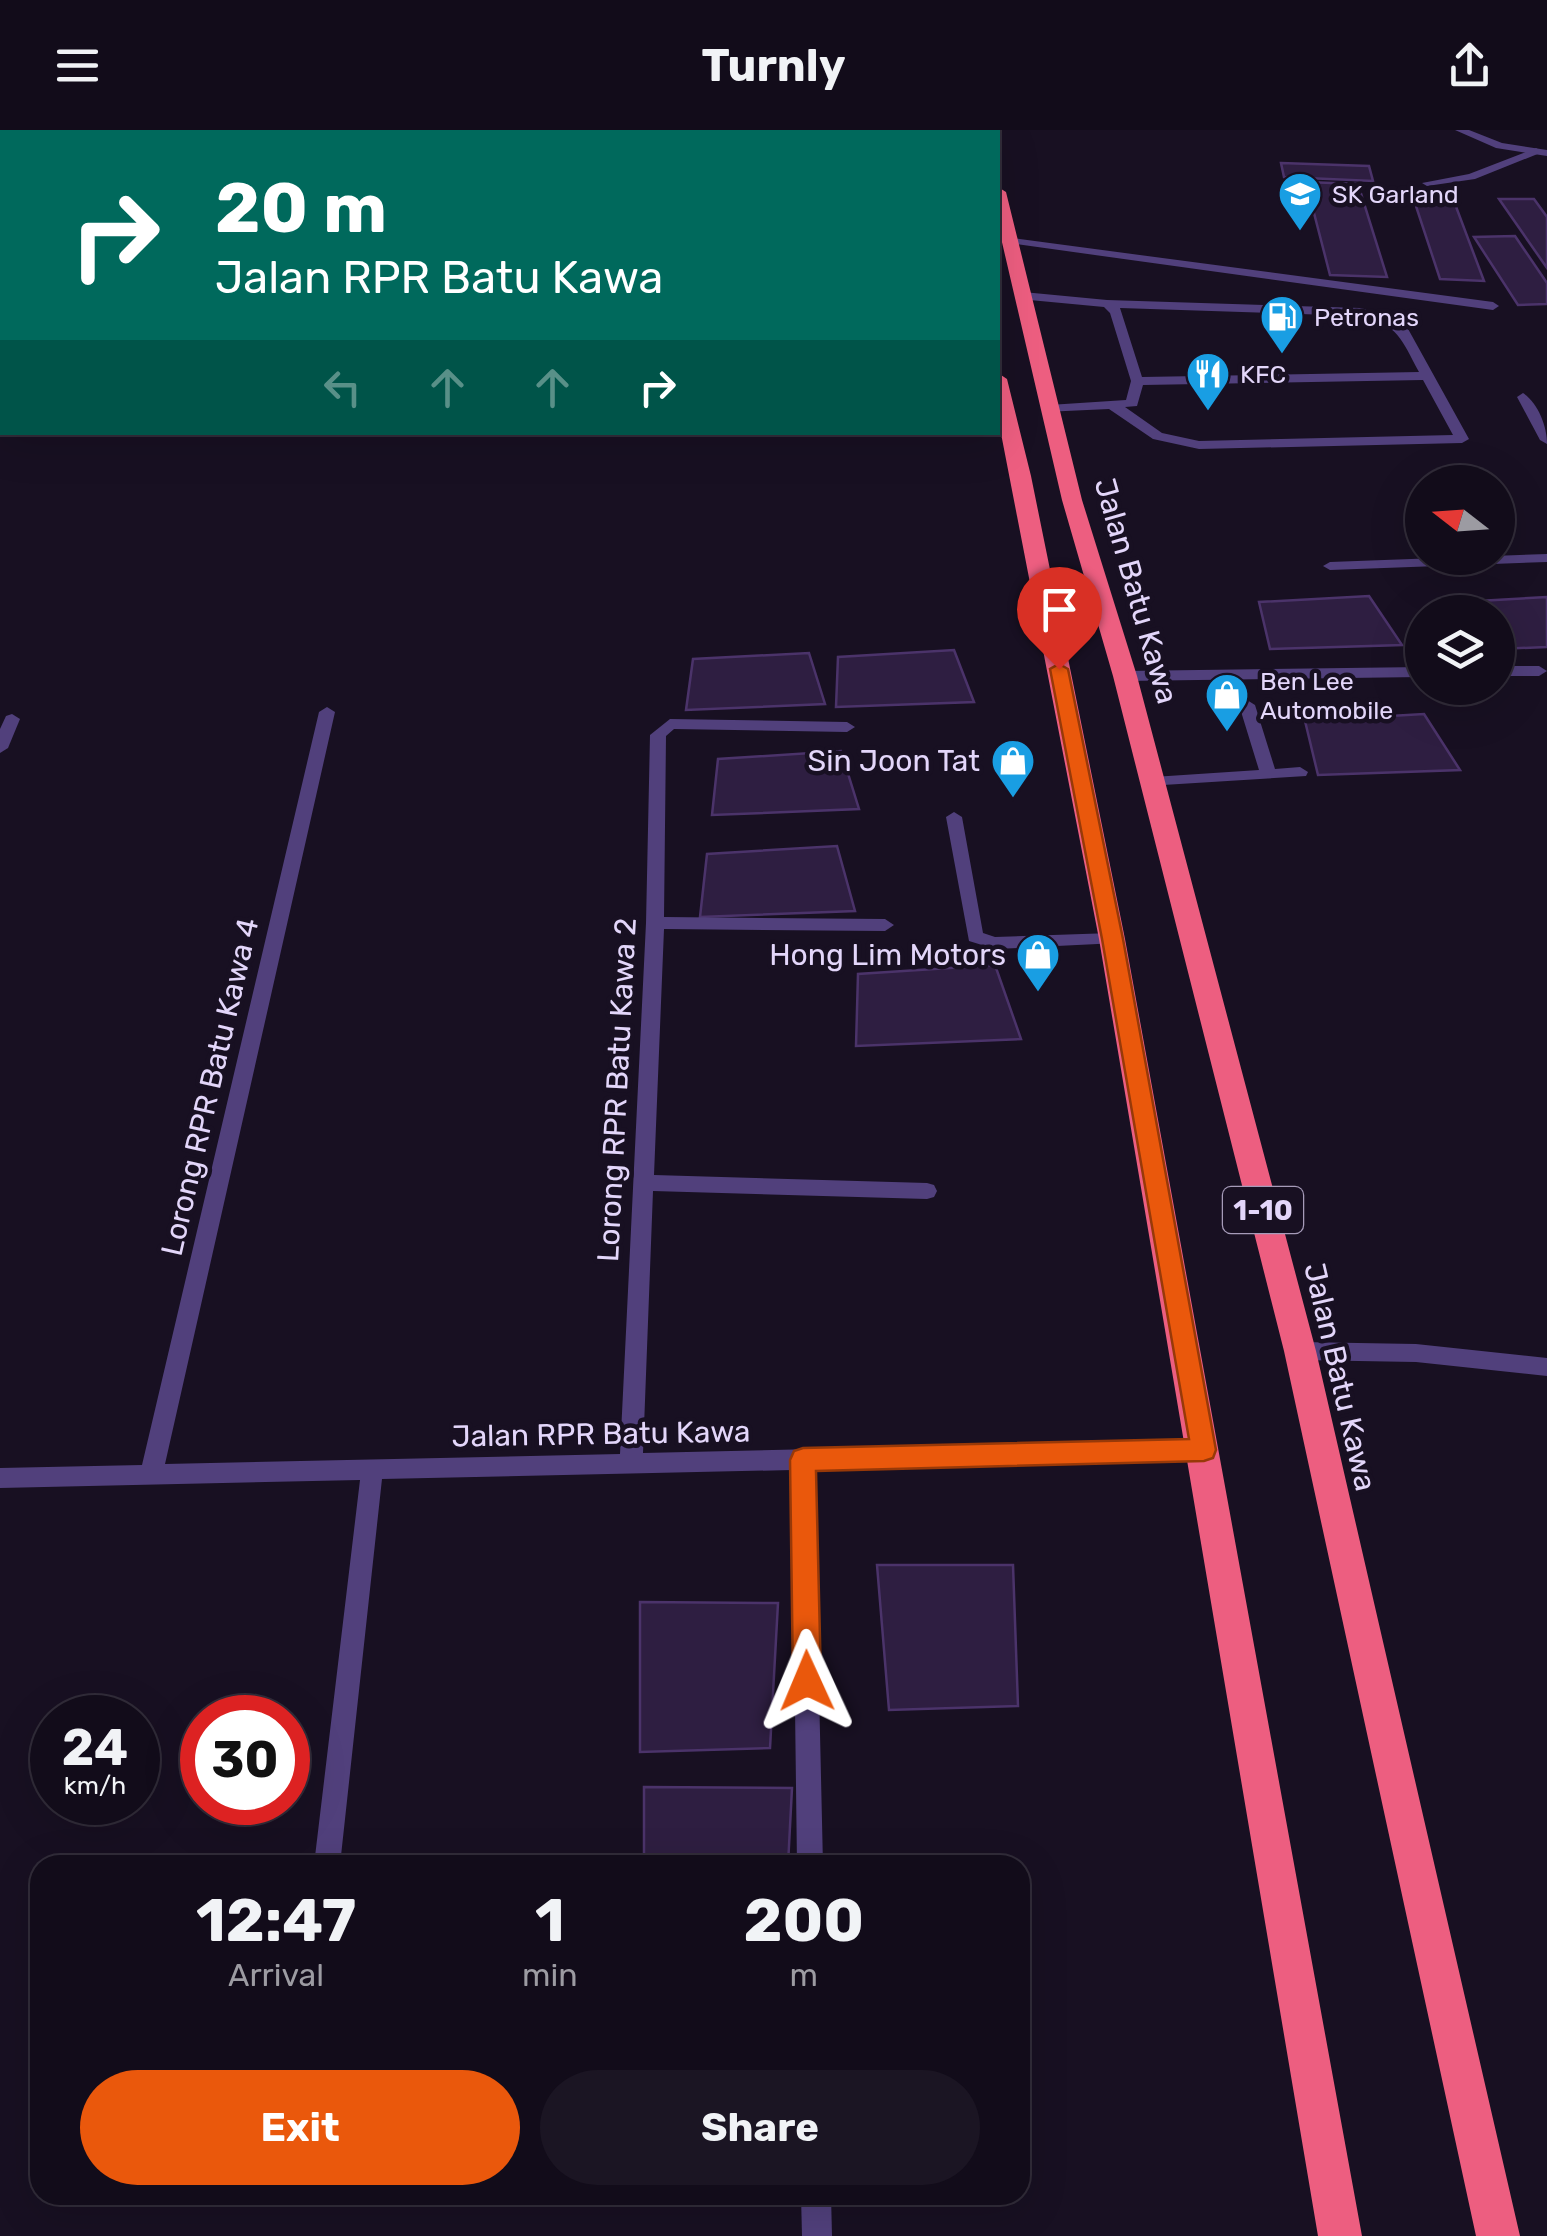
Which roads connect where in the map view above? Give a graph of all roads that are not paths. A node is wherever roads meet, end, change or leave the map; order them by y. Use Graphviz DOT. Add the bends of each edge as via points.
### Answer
graph roads {
  1 [pos="1461,131"];
  2 [pos="1541,152"];
  3 [pos="1427,183"];
  4 [pos="1000,199"];
  5 [pos="1012,240"];
  6 [pos="1023,296"];
  7 [pos="1106,304"];
  8 [pos="1493,306"];
  9 [pos="1428,376"];
  10 [pos="1137,381"];
  11 [pos="1000,388"];
  12 [pos="1524,397"];
  13 [pos="1114,406"];
  14 [pos="1049,410"];
  15 [pos="1547,440"];
  16 [pos="1547,558"];
  17 [pos="1330,566"];
  18 [pos="1515,671"];
  19 [pos="1538,671"];
  20 [pos="1405,672"];
  21 [pos="1126,676"];
  22 [pos="1247,705"];
  23 [pos="327,712"];
  24 [pos="12,720"];
  25 [pos="846,726"];
  26 [pos="0,748"];
  27 [pos="1300,772"];
  28 [pos="1268,774"];
  29 [pos="1153,782"];
  30 [pos="954,818"];
  31 [pos="655,923"];
  32 [pos="885,925"];
  33 [pos="1112,939"];
  34 [pos="643,1183"];
  35 [pos="927,1191"];
  36 [pos="1300,1351"];
  37 [pos="1547,1367"];
  38 [pos="1204,1450"];
  39 [pos="803,1460"];
  40 [pos="631,1463"];
  41 [pos="372,1470"];
  42 [pos="151,1475"];
  43 [pos="0,1478"];
  44 [pos="327,1855"];
  45 [pos="810,1855"];
  46 [pos="816,2205"];
  47 [pos="817,2236"];
  48 [pos="1340,2236"];
  49 [pos="1498,2236"];
  1 -- 2 [label="street"];
  2 -- 3 [label="street" via="1471,177"];
  4 -- 5 [label="highway, Jalan Batu Kawa / 1-10"];
  5 -- 6 [label="highway, Jalan Batu Kawa / 1-10"];
  5 -- 8 [label="street"];
  6 -- 7 [label="street"];
  6 -- 14 [label="highway, Jalan Batu Kawa / 1-10"];
  7 -- 9 [label="street" via="1360,312 1401,326"];
  7 -- 10 [label="street" via="1116,311"];
  9 -- 10 [label="street"];
  9 -- 13 [label="street" via="1462,439 1188,444 1158,436"];
  10 -- 13 [label="street" via="1132,403"];
  11 -- 33 [label="highway"];
  12 -- 15 [label="street"];
  13 -- 14 [label="street"];
  14 -- 21 [label="highway, Jalan Batu Kawa / 1-10"];
  16 -- 17 [label="street"];
  18 -- 19 [label="street"];
  20 -- 21 [label="street"];
  21 -- 29 [label="highway, Jalan Batu Kawa / 1-10"];
  22 -- 28 [label="street"];
  23 -- 42 [label="street, Lorong RPR Batu Kawa 4"];
  24 -- 26 [label="street"];
  25 -- 31 [label="street, Lorong RPR Batu Kawa 2" via="670,724 658,735"];
  27 -- 28 [label="street"];
  28 -- 29 [label="street"];
  29 -- 36 [label="highway, Jalan Batu Kawa / 1-10"];
  30 -- 33 [label="street" via="975,938 995,944"];
  31 -- 32 [label="street"];
  31 -- 34 [label="street, Lorong RPR Batu Kawa 2"];
  33 -- 38 [label="highway"];
  34 -- 35 [label="street"];
  34 -- 40 [label="street, Lorong RPR Batu Kawa 2"];
  36 -- 37 [label="street" via="1416,1352"];
  36 -- 49 [label="highway, Jalan Batu Kawa / 1-10"];
  38 -- 39 [label="street, Jalan RPR Batu Kawa"];
  38 -- 48 [label="highway"];
  39 -- 40 [label="street, Jalan RPR Batu Kawa"];
  39 -- 45 [label="street"];
  40 -- 41 [label="street, Jalan RPR Batu Kawa"];
  41 -- 42 [label="street, Jalan RPR Batu Kawa"];
  41 -- 44 [label="street"];
  42 -- 43 [label="street, Jalan RPR Batu Kawa"];
  46 -- 47 [label="street"];
}
